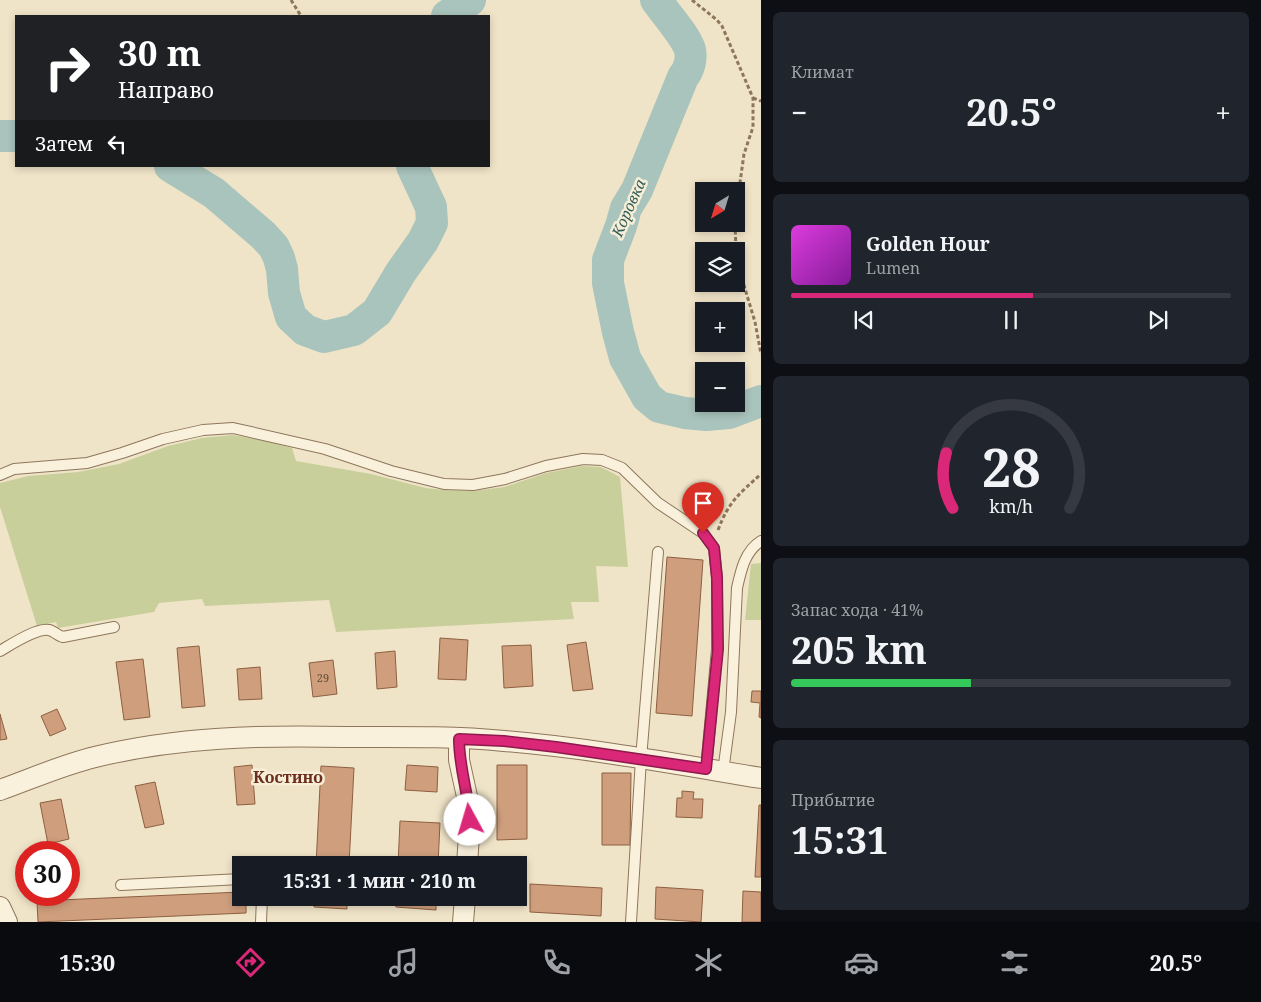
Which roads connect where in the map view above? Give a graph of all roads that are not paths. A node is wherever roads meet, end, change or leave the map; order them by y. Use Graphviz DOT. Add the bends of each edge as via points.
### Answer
graph roads {
  1 [pos="0,475"];
  2 [pos="761,540"];
  3 [pos="658,552"];
  4 [pos="114,627"];
  5 [pos="0,650"];
  6 [pos="459,739"];
  7 [pos="642,760"];
  8 [pos="714,771"];
  9 [pos="761,778"];
  10 [pos="0,790"];
  11 [pos="468,856"];
  12 [pos="232,879"];
  13 [pos="121,885"];
  14 [pos="262,906"];
  15 [pos="464,906"];
  16 [pos="0,907"];
  17 [pos="7,922"];
  18 [pos="261,922"];
  19 [pos="463,922"];
  20 [pos="631,922"];
  1 -- 8 [label="lane" via="14,469 87,463 163,438 233,428 325,449 444,484 473,485 583,459 602,460 622,468 658,503 703,533 714,548 718,649"];
  2 -- 8 [label="lane" via="749,552 737,588 731,712"];
  3 -- 7 [label="lane"];
  4 -- 5 [label="lane" via="63,637 46,629"];
  6 -- 7 [label="street" via="504,741"];
  6 -- 10 [label="street" via="270,736 162,745 96,757"];
  6 -- 11 [label="street" via="459,760 470,820"];
  7 -- 8 [label="street"];
  7 -- 20 [label="lane"];
  8 -- 9 [label="street"];
  12 -- 13 [label="lane"];
  14 -- 18 [label="lane"];
  15 -- 19 [label="street"];
  16 -- 17 [label="street"];
}
